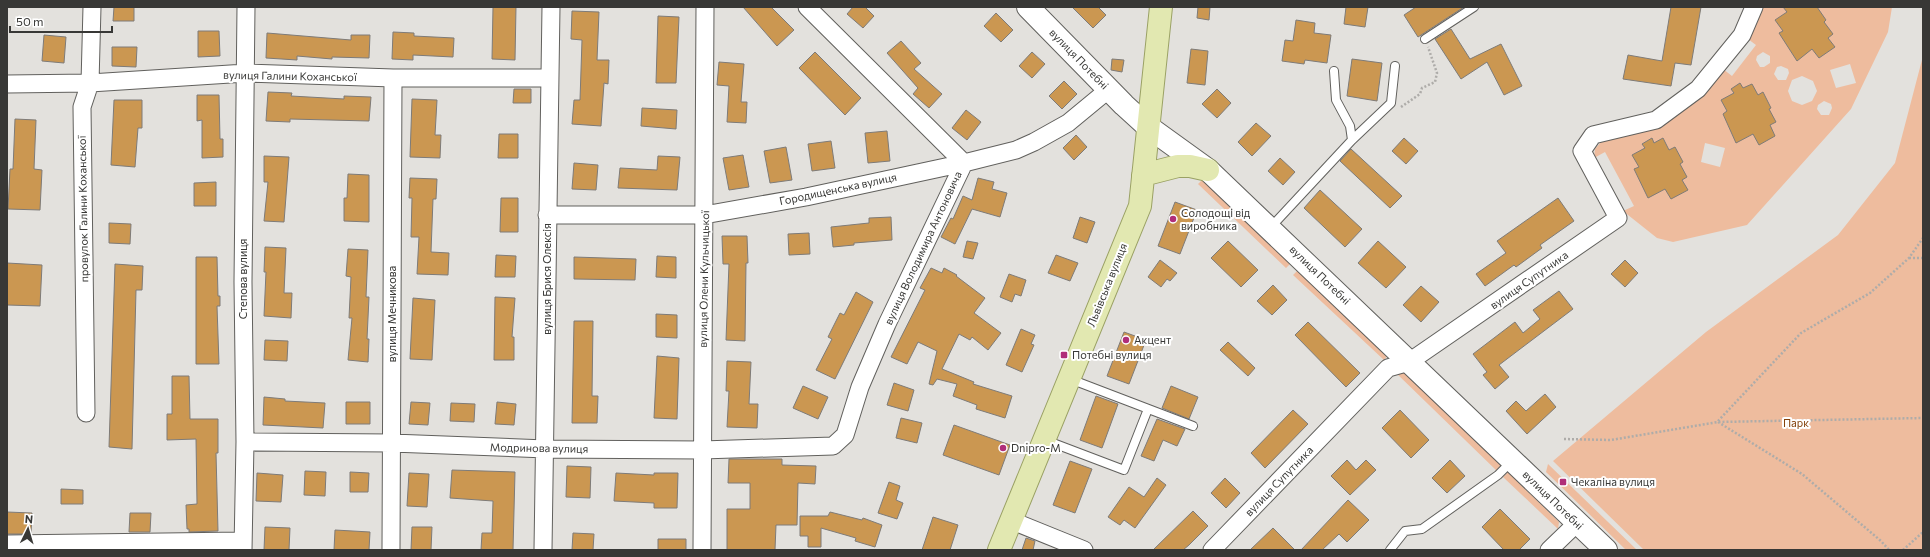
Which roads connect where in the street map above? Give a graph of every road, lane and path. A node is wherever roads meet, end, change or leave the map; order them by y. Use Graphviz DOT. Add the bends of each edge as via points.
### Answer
graph roads {
  1 [pos="92,7"];
  2 [pos="246,7"];
  3 [pos="551,7"];
  4 [pos="705,7"];
  5 [pos="807,7"];
  6 [pos="1028,7"];
  7 [pos="1161,7"];
  8 [pos="1474,7"];
  9 [pos="1754,7"];
  10 [pos="1425,39"];
  11 [pos="1395,66"];
  12 [pos="1334,71"];
  13 [pos="246,73"];
  14 [pos="393,78"];
  15 [pos="550,78"];
  16 [pos="90,83"];
  17 [pos="7,84"];
  18 [pos="1108,90"];
  19 [pos="1396,111"];
  20 [pos="1148,126"];
  21 [pos="1352,140"];
  22 [pos="964,163"];
  23 [pos="1208,170"];
  24 [pos="1143,175"];
  25 [pos="547,215"];
  26 [pos="704,215"];
  27 [pos="1270,228"];
  28 [pos="1923,238"];
  29 [pos="1909,258"];
  30 [pos="1923,258"];
  31 [pos="1409,362"];
  32 [pos="1069,379"];
  33 [pos="1148,409"];
  34 [pos="86,413"];
  35 [pos="1923,418"];
  36 [pos="1718,422"];
  37 [pos="1193,426"];
  38 [pos="1564,439"];
  39 [pos="1044,440"];
  40 [pos="245,442"];
  41 [pos="392,443"];
  42 [pos="833,446"];
  43 [pos="546,449"];
  44 [pos="702,450"];
  45 [pos="1512,460"];
  46 [pos="1010,520"];
  47 [pos="1577,523"];
  48 [pos="1923,532"];
  49 [pos="7,544"];
  50 [pos="242,546"];
  51 [pos="391,550"];
  52 [pos="543,550"];
  53 [pos="702,550"];
  54 [pos="999,550"];
  55 [pos="1084,550"];
  56 [pos="1212,550"];
  57 [pos="1390,550"];
  58 [pos="1549,550"];
  59 [pos="1606,550"];
  60 [pos="1889,550"];
  61 [pos="1903,550"];
  1 -- 16 [label="street, провулок Галини Коханської"];
  2 -- 13 [label="street, Степова вулиця"];
  3 -- 15 [label="street, вулиця Брися Олексія"];
  4 -- 26 [label="street, вулиця Олени Кульчицької"];
  5 -- 22 [label="street, вулиця Володимира Антоновича"];
  6 -- 18 [label="street, вулиця Потебні"];
  7 -- 20 [label="main road, Львівська вулиця"];
  8 -- 10 [label="lane"];
  9 -- 31 [label="street, вулиця Супутника" via="1742,35 1698,89 1656,120 1593,135 1582,151 1618,218"];
  10 -- 19 [label="path" via="1437,73 1435,82 1422,88 1420,94"];
  11 -- 21 [label="lane" via="1391,103"];
  12 -- 21 [label="lane" via="1336,100 1350,126"];
  13 -- 14 [label="street, вулиця Галини Коханської"];
  13 -- 16 [label="street, вулиця Галини Коханської"];
  13 -- 40 [label="street, Степова вулиця" via="243,282"];
  14 -- 15 [label="street, вулиця Галини Коханської"];
  14 -- 41 [label="street, вулиця Мечникова"];
  15 -- 25 [label="street, вулиця Брися Олексія"];
  16 -- 17 [label="street, вулиця Галини Коханської"];
  16 -- 34 [label="street, провулок Галини Коханської" via="82,107"];
  18 -- 20 [label="street, вулиця Потебні"];
  18 -- 22 [label="street, Городищенська вулиця" via="1068,123 1034,142 1016,150"];
  20 -- 23 [label="street, вулиця Потебні"];
  20 -- 24 [label="main road, Львівська вулиця"];
  21 -- 27 [label="lane"];
  22 -- 26 [label="street, Городищенська вулиця"];
  22 -- 42 [label="street, вулиця Володимира Антоновича" via="887,324 860,387 845,435"];
  23 -- 24 [label="main road" via="1178,166"];
  23 -- 27 [label="street, вулиця Потебні"];
  24 -- 32 [label="main road, Львівська вулиця" via="1140,206"];
  25 -- 26 [label="street, Городищенська вулиця"];
  25 -- 43 [label="street, вулиця Брися Олексія"];
  26 -- 44 [label="street, вулиця Олени Кульчицької"];
  27 -- 31 [label="street, вулиця Потебні"];
  28 -- 29 [label="path"];
  29 -- 30 [label="path"];
  29 -- 36 [label="path" via="1870,293 1801,333"];
  31 -- 45 [label="street, вулиця Потебні"];
  31 -- 56 [label="street, вулиця Супутника" via="1388,368"];
  32 -- 33 [label="lane"];
  32 -- 39 [label="main road, Львівська вулиця"];
  33 -- 37 [label="lane"];
  33 -- 39 [label="lane" via="1124,470"];
  35 -- 36 [label="path"];
  36 -- 38 [label="path" via="1611,440"];
  36 -- 60 [label="path" via="1802,474"];
  39 -- 46 [label="main road, Львівська вулиця"];
  40 -- 41 [label="street, Модринова вулиця"];
  40 -- 50 [label="street, Степова вулиця"];
  41 -- 43 [label="street, Модринова вулиця"];
  41 -- 51 [label="street, вулиця Мечникова"];
  42 -- 44 [label="street, Модринова вулиця"];
  43 -- 44 [label="street, Модринова вулиця"];
  43 -- 52 [label="street, вулиця Брися Олексія"];
  44 -- 53 [label="street, вулиця Олени Кульчицької"];
  45 -- 47 [label="street, вулиця Потебні"];
  45 -- 57 [label="lane" via="1498,475 1422,529 1405,531"];
  46 -- 54 [label="main road, Львівська вулиця"];
  46 -- 55 [label="street"];
  47 -- 58 [label="street"];
  47 -- 59 [label="street, вулиця Потебні"];
  48 -- 61 [label="path"];
  49 -- 50 [label="street"];
}
